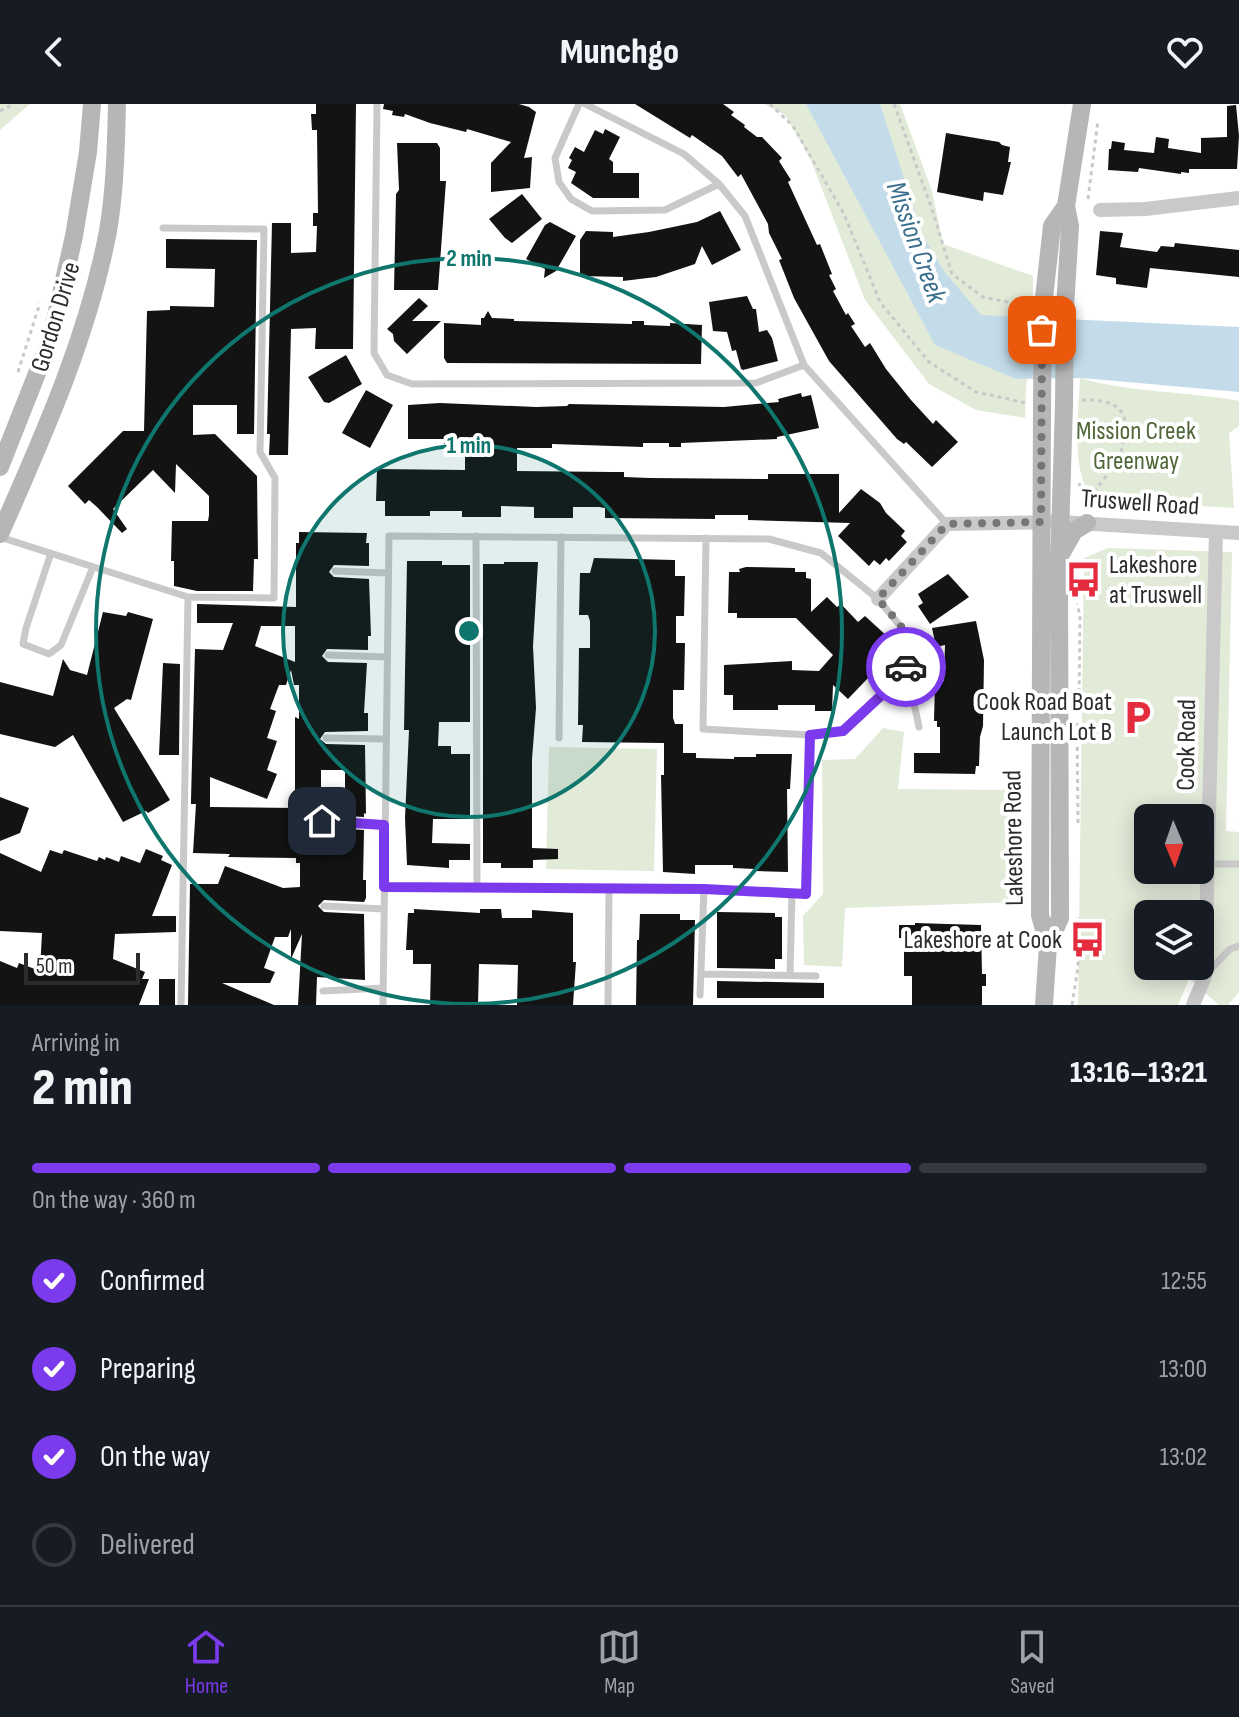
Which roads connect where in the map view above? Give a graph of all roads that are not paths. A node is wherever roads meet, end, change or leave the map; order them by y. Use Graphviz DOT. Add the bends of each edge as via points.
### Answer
graph roads {
  1 [pos="92,104"];
  2 [pos="117,104"];
  3 [pos="377,104"];
  4 [pos="579,104"];
  5 [pos="585,104"];
  6 [pos="1082,104"];
  7 [pos="719,184"];
  8 [pos="1239,198"];
  9 [pos="1066,206"];
  10 [pos="1100,210"];
  11 [pos="163,228"];
  12 [pos="804,365"];
  13 [pos="0,467"];
  14 [pos="1041,522"];
  15 [pos="1061,522"];
  16 [pos="1087,523"];
  17 [pos="947,524"];
  18 [pos="1216,532"];
  19 [pos="1239,533"];
  20 [pos="0,536"];
  21 [pos="476,536"];
  22 [pos="561,537"];
  23 [pos="706,538"];
  24 [pos="51,553"];
  25 [pos="1059,560"];
  26 [pos="93,567"];
  27 [pos="335,571"];
  28 [pos="388,573"];
  29 [pos="188,597"];
  30 [pos="878,599"];
  31 [pos="328,655"];
  32 [pos="387,657"];
  33 [pos="902,676"];
  34 [pos="1040,677"];
  35 [pos="1060,679"];
  36 [pos="919,727"];
  37 [pos="810,735"];
  38 [pos="326,738"];
  39 [pos="559,738"];
  40 [pos="386,739"];
  41 [pos="1209,804"];
  42 [pos="322,821"];
  43 [pos="384,825"];
  44 [pos="1214,864"];
  45 [pos="1239,864"];
  46 [pos="384,887"];
  47 [pos="477,888"];
  48 [pos="609,889"];
  49 [pos="704,889"];
  50 [pos="792,893"];
  51 [pos="324,906"];
  52 [pos="384,909"];
  53 [pos="1048,945"];
  54 [pos="1239,946"];
  55 [pos="1214,966"];
  56 [pos="701,974"];
  57 [pos="790,975"];
  58 [pos="816,976"];
  59 [pos="1203,980"];
  60 [pos="383,988"];
  61 [pos="323,991"];
  62 [pos="700,995"];
  63 [pos="181,1005"];
  64 [pos="383,1005"];
  65 [pos="608,1005"];
  66 [pos="1044,1005"];
  67 [pos="1193,1005"];
  1 -- 13 [label="main road, Gordon Drive" via="74,236 51,338"];
  2 -- 20 [label="main road, Gordon Drive" via="108,230 82,335"];
  3 -- 12 [label="lane" via="374,353 387,375 412,384 756,383"];
  4 -- 7 [label="lane" via="555,158 559,182 571,199 592,211 665,210"];
  5 -- 7 [label="lane" via="684,154"];
  6 -- 9 [label="main road, Lakeshore Road"];
  7 -- 12 [label="lane" via="745,216"];
  8 -- 10 [label="street"];
  9 -- 14 [label="main road, Lakeshore Road, bridge" via="1052,226 1043,307 1036,403"];
  9 -- 15 [label="main road, Lakeshore Road, bridge" via="1069,403"];
  11 -- 29 [label="lane" via="264,229 260,452 275,478 274,598"];
  12 -- 17 [label="lane"];
  14 -- 15 [label="street, Truswell Road"];
  14 -- 17 [label="street, Truswell Road"];
  14 -- 34 [label="main road, Lakeshore Road"];
  15 -- 16 [label="street, Truswell Road"];
  15 -- 25 [label="main road, Lakeshore Road"];
  16 -- 18 [label="street, Truswell Road"];
  16 -- 25 [label="main road" via="1074,531"];
  17 -- 30 [label="street"];
  18 -- 19 [label="street, Truswell Road"];
  18 -- 41 [label="street, Cook Road"];
  20 -- 24 [label="lane"];
  21 -- 22 [label="lane"];
  21 -- 28 [label="lane" via="389,536"];
  21 -- 47 [label="lane"];
  22 -- 23 [label="lane"];
  22 -- 39 [label="lane"];
  23 -- 30 [label="lane" via="769,539 821,553"];
  23 -- 37 [label="lane" via="703,729"];
  24 -- 26 [label="lane"];
  24 -- 26 [label="lane" via="23,644 49,654 61,645"];
  25 -- 35 [label="main road, Lakeshore Road"];
  26 -- 29 [label="lane"];
  27 -- 28 [label="lane"];
  28 -- 32 [label="lane"];
  29 -- 63 [label="lane"];
  30 -- 33 [label="lane" via="910,638 910,659"];
  31 -- 32 [label="lane"];
  32 -- 40 [label="lane"];
  33 -- 36 [label="lane" via="911,689"];
  33 -- 37 [label="lane" via="843,731"];
  34 -- 35 [label="main road"];
  34 -- 53 [label="main road, Lakeshore Road" via="1040,915"];
  35 -- 53 [label="main road, Lakeshore Road" via="1060,918"];
  37 -- 50 [label="lane" via="806,894"];
  38 -- 40 [label="lane"];
  40 -- 43 [label="lane"];
  42 -- 43 [label="lane"];
  43 -- 46 [label="lane"];
  44 -- 45 [label="lane"];
  46 -- 47 [label="lane"];
  46 -- 52 [label="lane"];
  47 -- 48 [label="lane"];
  48 -- 49 [label="lane"];
  48 -- 65 [label="lane"];
  49 -- 50 [label="lane"];
  49 -- 56 [label="lane"];
  50 -- 57 [label="lane"];
  51 -- 52 [label="lane"];
  52 -- 60 [label="lane"];
  53 -- 66 [label="main road, Lakeshore Road"];
  54 -- 55 [label="lane"];
  56 -- 57 [label="lane"];
  56 -- 62 [label="lane"];
  57 -- 58 [label="lane"];
  59 -- 67 [label="street, Cook Road"];
  60 -- 61 [label="lane"];
  60 -- 64 [label="lane"];
}
